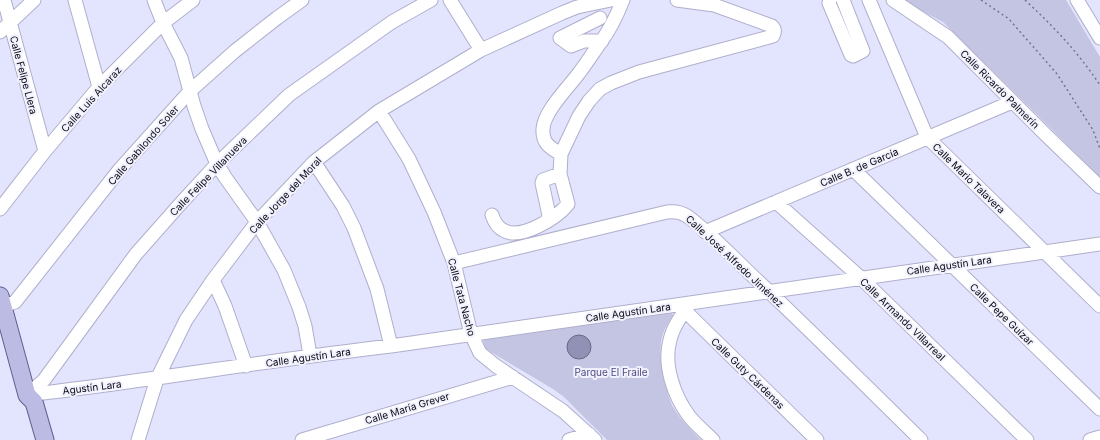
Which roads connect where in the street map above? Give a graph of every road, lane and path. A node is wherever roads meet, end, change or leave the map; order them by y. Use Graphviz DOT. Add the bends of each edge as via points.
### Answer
graph roads {
  1 [pos="4,0"];
  2 [pos="34,0"];
  3 [pos="75,0"];
  4 [pos="154,0"];
  5 [pos="193,0"];
  6 [pos="302,0"];
  7 [pos="431,0"];
  8 [pos="450,0"];
  9 [pos="611,0"];
  10 [pos="623,0"];
  11 [pos="677,0"];
  12 [pos="830,0"];
  13 [pos="843,0"];
  14 [pos="869,0"];
  15 [pos="893,0"];
  16 [pos="981,0"];
  17 [pos="1024,0"];
  18 [pos="1077,0"];
  19 [pos="720,2"];
  20 [pos="600,18"];
  21 [pos="10,22"];
  22 [pos="163,23"];
  23 [pos="0,32"];
  24 [pos="1100,38"];
  25 [pos="602,42"];
  26 [pos="481,50"];
  27 [pos="1100,84"];
  28 [pos="99,87"];
  29 [pos="190,91"];
  30 [pos="1012,102"];
  31 [pos="380,111"];
  32 [pos="927,138"];
  33 [pos="1100,149"];
  34 [pos="45,151"];
  35 [pos="561,154"];
  36 [pos="314,162"];
  37 [pos="217,164"];
  38 [pos="853,169"];
  39 [pos="560,174"];
  40 [pos="1100,187"];
  41 [pos="776,202"];
  42 [pos="0,209"];
  43 [pos="492,215"];
  44 [pos="547,221"];
  45 [pos="257,222"];
  46 [pos="705,232"];
  47 [pos="1100,244"];
  48 [pos="1045,252"];
  49 [pos="454,263"];
  50 [pos="952,265"];
  51 [pos="861,278"];
  52 [pos="213,280"];
  53 [pos="768,291"];
  54 [pos="1,301"];
  55 [pos="685,306"];
  56 [pos="1100,306"];
  57 [pos="471,334"];
  58 [pos="391,346"];
  59 [pos="310,355"];
  60 [pos="246,366"];
  61 [pos="513,377"];
  62 [pos="157,379"];
  63 [pos="26,395"];
  64 [pos="1100,409"];
  65 [pos="592,437"];
  66 [pos="1100,437"];
  67 [pos="33,440"];
  68 [pos="45,440"];
  69 [pos="138,440"];
  70 [pos="302,440"];
  71 [pos="569,440"];
  72 [pos="713,440"];
  73 [pos="817,440"];
  74 [pos="921,440"];
  75 [pos="1027,440"];
  76 [pos="1090,440"];
  1 -- 21 [label="street, Calle Felipe Llera"];
  2 -- 21 [label="street"];
  3 -- 28 [label="street"];
  4 -- 22 [label="street"];
  5 -- 22 [label="street, Calle Luis Alcaraz"];
  6 -- 29 [label="street, Calle Gabilondo Soler" via="235,51"];
  7 -- 37 [label="street, Calle Felipe Villanueva" via="392,22 289,95"];
  8 -- 26 [label="street"];
  9 -- 26 [label="street, Calle Jorge del Moral" via="576,7"];
  10 -- 25 [label="street"];
  11 -- 19 [label="street"];
  12 -- 13 [label="street" via="829,3 853,56 863,51"];
  14 -- 32 [label="street, Calle Mario Talavera"];
  15 -- 30 [label="street, Calle Ricardo Palmerín" via="948,37"];
  16 -- 33 [label="path" via="1009,19 1057,74 1092,130"];
  17 -- 27 [label="path" via="1076,52"];
  18 -- 24 [label="street"];
  19 -- 35 [label="street" via="772,26 774,36 639,72 600,88 582,109"];
  20 -- 25 [label="street" via="560,38 571,46 584,41"];
  21 -- 23 [label="street"];
  21 -- 34 [label="street, Calle Felipe Llera"];
  22 -- 28 [label="street, Calle Luis Alcaraz"];
  22 -- 29 [label="street" via="181,58"];
  25 -- 35 [label="street" via="544,121 546,144"];
  26 -- 31 [label="street, Calle Jorge del Moral"];
  28 -- 34 [label="street, Calle Luis Alcaraz"];
  29 -- 37 [label="street"];
  29 -- 54 [label="street, Calle Gabilondo Soler" via="120,169 15,302"];
  30 -- 32 [label="street, Calle B. de García"];
  30 -- 40 [label="street, Calle Ricardo Palmerín"];
  31 -- 36 [label="street, Calle Jorge del Moral"];
  31 -- 49 [label="street, Calle Tata Nacho" via="427,194"];
  32 -- 38 [label="street, Calle B. de García"];
  32 -- 48 [label="street, Calle Mario Talavera"];
  34 -- 42 [label="street, Calle Luis Alcaraz"];
  35 -- 39 [label="street"];
  36 -- 45 [label="street, Calle Jorge del Moral"];
  36 -- 58 [label="street" via="354,228 377,289"];
  37 -- 45 [label="street"];
  37 -- 63 [label="street, Calle Felipe Villanueva" via="136,254 44,380"];
  38 -- 41 [label="street, Calle B. de García"];
  38 -- 50 [label="street, Calle Pepe Guízar"];
  39 -- 44 [label="street" via="568,204"];
  39 -- 44 [label="street" via="543,180 542,183 549,215"];
  41 -- 46 [label="street, Calle B. de García"];
  41 -- 51 [label="street, Calle Armando Villarreal"];
  43 -- 44 [label="street" via="502,230 512,232 534,228"];
  45 -- 52 [label="street, Calle Jorge del Moral"];
  45 -- 59 [label="street" via="284,270 299,307"];
  46 -- 49 [label="street, Calle José Alfredo Jiménez" via="687,216 673,211"];
  46 -- 53 [label="street, Calle José Alfredo Jiménez"];
  47 -- 48 [label="street, Calle Agustín Lara"];
  48 -- 50 [label="street, Calle Agustín Lara"];
  48 -- 56 [label="street, Calle Mario Talavera"];
  49 -- 57 [label="street, Calle Tata Nacho"];
  50 -- 51 [label="street, Calle Agustín Lara"];
  50 -- 64 [label="street, Calle Pepe Guízar"];
  51 -- 53 [label="street, Calle Agustín Lara"];
  51 -- 75 [label="street, Calle Armando Villarreal"];
  52 -- 60 [label="street"];
  52 -- 62 [label="street, Calle Jorge del Moral" via="186,320"];
  53 -- 55 [label="street, Calle Agustín Lara"];
  53 -- 74 [label="street, Calle José Alfredo Jiménez"];
  54 -- 63 [label="main road"];
  55 -- 57 [label="street, Calle Agustín Lara"];
  55 -- 72 [label="street" via="670,340 670,374 684,408"];
  55 -- 73 [label="street, Calle Guty Cárdenas"];
  57 -- 58 [label="street, Calle Agustín Lara"];
  57 -- 61 [label="street, Calle Tata Nacho" via="480,353"];
  58 -- 59 [label="street, Calle Agustín Lara"];
  59 -- 60 [label="street, Calle Agustín Lara"];
  60 -- 62 [label="street, Calle Agustín Lara"];
  61 -- 65 [label="street, Calle Tata Nacho" via="554,404"];
  61 -- 70 [label="street, Calle María Grever"];
  62 -- 63 [label="street, Agustín Lara"];
  62 -- 69 [label="street, Calle Jorge del Moral"];
  63 -- 67 [label="main road" via="23,405"];
  63 -- 68 [label="main road" via="34,402"];
  65 -- 71 [label="street"];
  66 -- 76 [label="street"];
}
